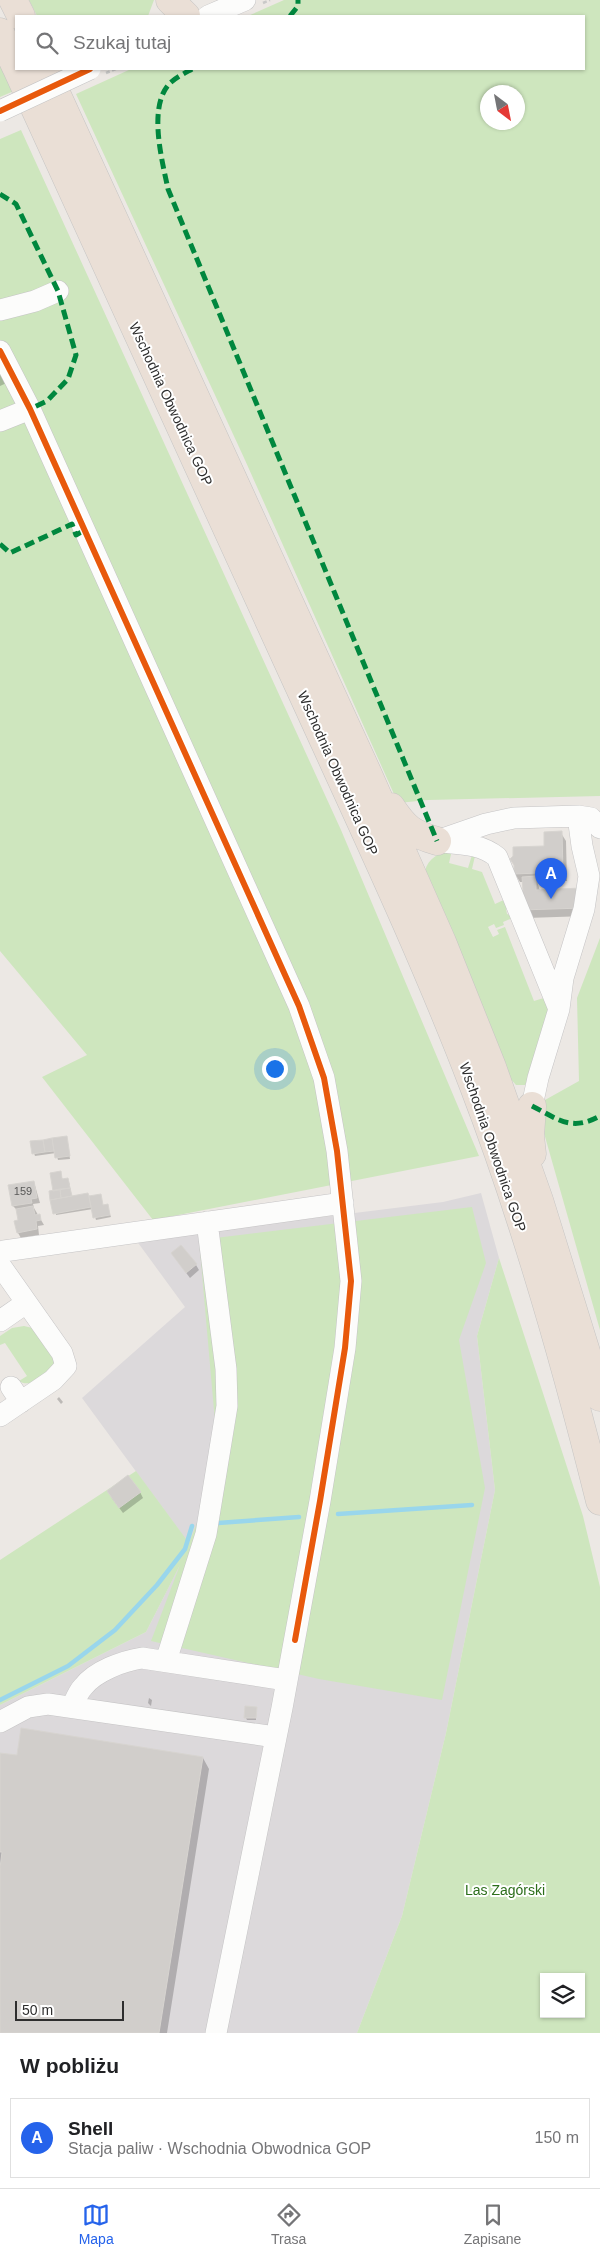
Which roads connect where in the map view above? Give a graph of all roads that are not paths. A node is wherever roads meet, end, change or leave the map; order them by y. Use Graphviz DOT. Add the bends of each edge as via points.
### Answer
graph roads {
  1 [pos="13,0"];
  2 [pos="162,0"];
  3 [pos="170,0"];
  4 [pos="197,0"];
  5 [pos="245,0"];
  6 [pos="20,15"];
  7 [pos="156,15"];
  8 [pos="185,15"];
  9 [pos="199,15"];
  10 [pos="210,15"];
  11 [pos="0,32"];
  12 [pos="15,64"];
  13 [pos="18,70"];
  14 [pos="45,70"];
  15 [pos="97,71"];
  16 [pos="0,111"];
  17 [pos="58,291"];
  18 [pos="0,310"];
  19 [pos="0,351"];
  20 [pos="30,409"];
  21 [pos="0,421"];
  22 [pos="367,772"];
  23 [pos="578,816"];
  24 [pos="600,828"];
  25 [pos="437,841"];
  26 [pos="600,856"];
  27 [pos="589,876"];
  28 [pos="559,1009"];
  29 [pos="532,1106"];
  30 [pos="539,1200"];
  31 [pos="343,1202"];
  32 [pos="207,1222"];
  33 [pos="0,1254"];
  34 [pos="0,1265"];
  35 [pos="21,1295"];
  36 [pos="0,1321"];
  37 [pos="600,1397"];
  38 [pos="0,1416"];
  39 [pos="600,1501"];
  40 [pos="166,1661"];
  41 [pos="286,1680"];
  42 [pos="72,1707"];
  43 [pos="0,1722"];
  44 [pos="275,1737"];
  45 [pos="216,2033"];
  1 -- 6 [label="highway"];
  2 -- 7 [label="highway"];
  3 -- 8 [label="highway"];
  4 -- 9 [label="highway"];
  5 -- 10 [label="street"];
  11 -- 12 [label="highway, Wschodnia Obwodnica GOP"];
  13 -- 39 [label="highway, Wschodnia Obwodnica GOP" via="334,763 473,1084 517,1211 573,1395"];
  14 -- 22 [label="highway, Wschodnia Obwodnica GOP"];
  15 -- 16 [label="street, bridge"];
  17 -- 18 [label="street"];
  19 -- 20 [label="street"];
  20 -- 21 [label="street"];
  20 -- 31 [label="street" via="299,1006 324,1078"];
  22 -- 25 [label="highway" via="408,830"];
  22 -- 30 [label="highway, Wschodnia Obwodnica GOP" via="489,1058"];
  23 -- 24 [label="street" via="591,818"];
  23 -- 25 [label="street" via="514,818"];
  23 -- 27 [label="street"];
  25 -- 28 [label="street" via="475,846 497,857"];
  26 -- 27 [label="street"];
  27 -- 28 [label="street" via="584,909 563,978"];
  28 -- 29 [label="street"];
  29 -- 30 [label="highway" via="530,1136"];
  30 -- 37 [label="highway, Wschodnia Obwodnica GOP"];
  31 -- 32 [label="street"];
  31 -- 41 [label="street" via="351,1281 345,1348"];
  32 -- 33 [label="street"];
  32 -- 40 [label="street" via="226,1369 227,1406 206,1534"];
  34 -- 35 [label="street"];
  35 -- 36 [label="street"];
  35 -- 38 [label="street" via="62,1353 66,1366 53,1380 16,1394"];
  40 -- 41 [label="street"];
  40 -- 42 [label="street" via="142,1658 111,1666 83,1686"];
  41 -- 44 [label="street"];
  42 -- 43 [label="street" via="38,1704"];
  42 -- 44 [label="street"];
  44 -- 45 [label="street"];
}
